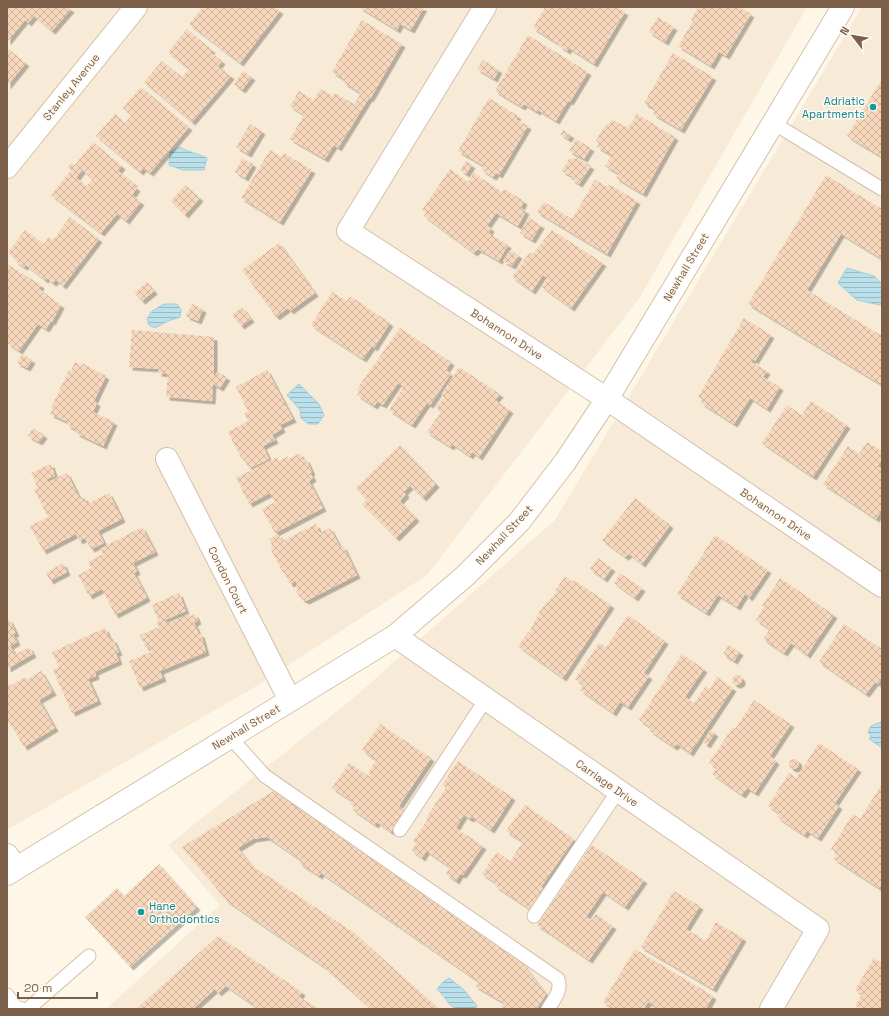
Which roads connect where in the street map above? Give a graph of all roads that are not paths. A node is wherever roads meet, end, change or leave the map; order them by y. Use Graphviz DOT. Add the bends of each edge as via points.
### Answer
graph roads {
  1 [pos="136,7"];
  2 [pos="485,7"];
  3 [pos="843,7"];
  4 [pos="773,123"];
  5 [pos="7,167"];
  6 [pos="882,189"];
  7 [pos="607,399"];
  8 [pos="167,459"];
  9 [pos="882,586"];
  10 [pos="395,636"];
  11 [pos="486,699"];
  12 [pos="290,700"];
  13 [pos="230,737"];
  14 [pos="618,791"];
  15 [pos="400,830"];
  16 [pos="10,865"];
  17 [pos="534,916"];
  18 [pos="89,956"];
  19 [pos="7,995"];
  20 [pos="22,1009"];
  21 [pos="28,1009"];
  22 [pos="548,1009"];
  23 [pos="771,1009"];
  1 -- 5 [label="street, Stanley Avenue"];
  2 -- 7 [label="street, Bohannon Drive" via="348,231"];
  3 -- 4 [label="street, Newhall Street"];
  4 -- 6 [label="lane"];
  4 -- 7 [label="street, Newhall Street"];
  7 -- 9 [label="street, Bohannon Drive"];
  7 -- 10 [label="street, Newhall Street" via="565,462 519,522 465,576"];
  8 -- 12 [label="street, Condon Court"];
  10 -- 11 [label="street, Carriage Drive"];
  10 -- 12 [label="street, Newhall Street"];
  11 -- 14 [label="street, Carriage Drive"];
  11 -- 15 [label="lane"];
  12 -- 13 [label="street, Newhall Street"];
  13 -- 16 [label="street, Newhall Street"];
  13 -- 22 [label="lane" via="265,776 558,979 558,992"];
  14 -- 17 [label="lane"];
  14 -- 23 [label="street, Carriage Drive" via="818,930"];
  18 -- 21 [label="lane"];
  19 -- 20 [label="lane" via="16,1007"];
}
